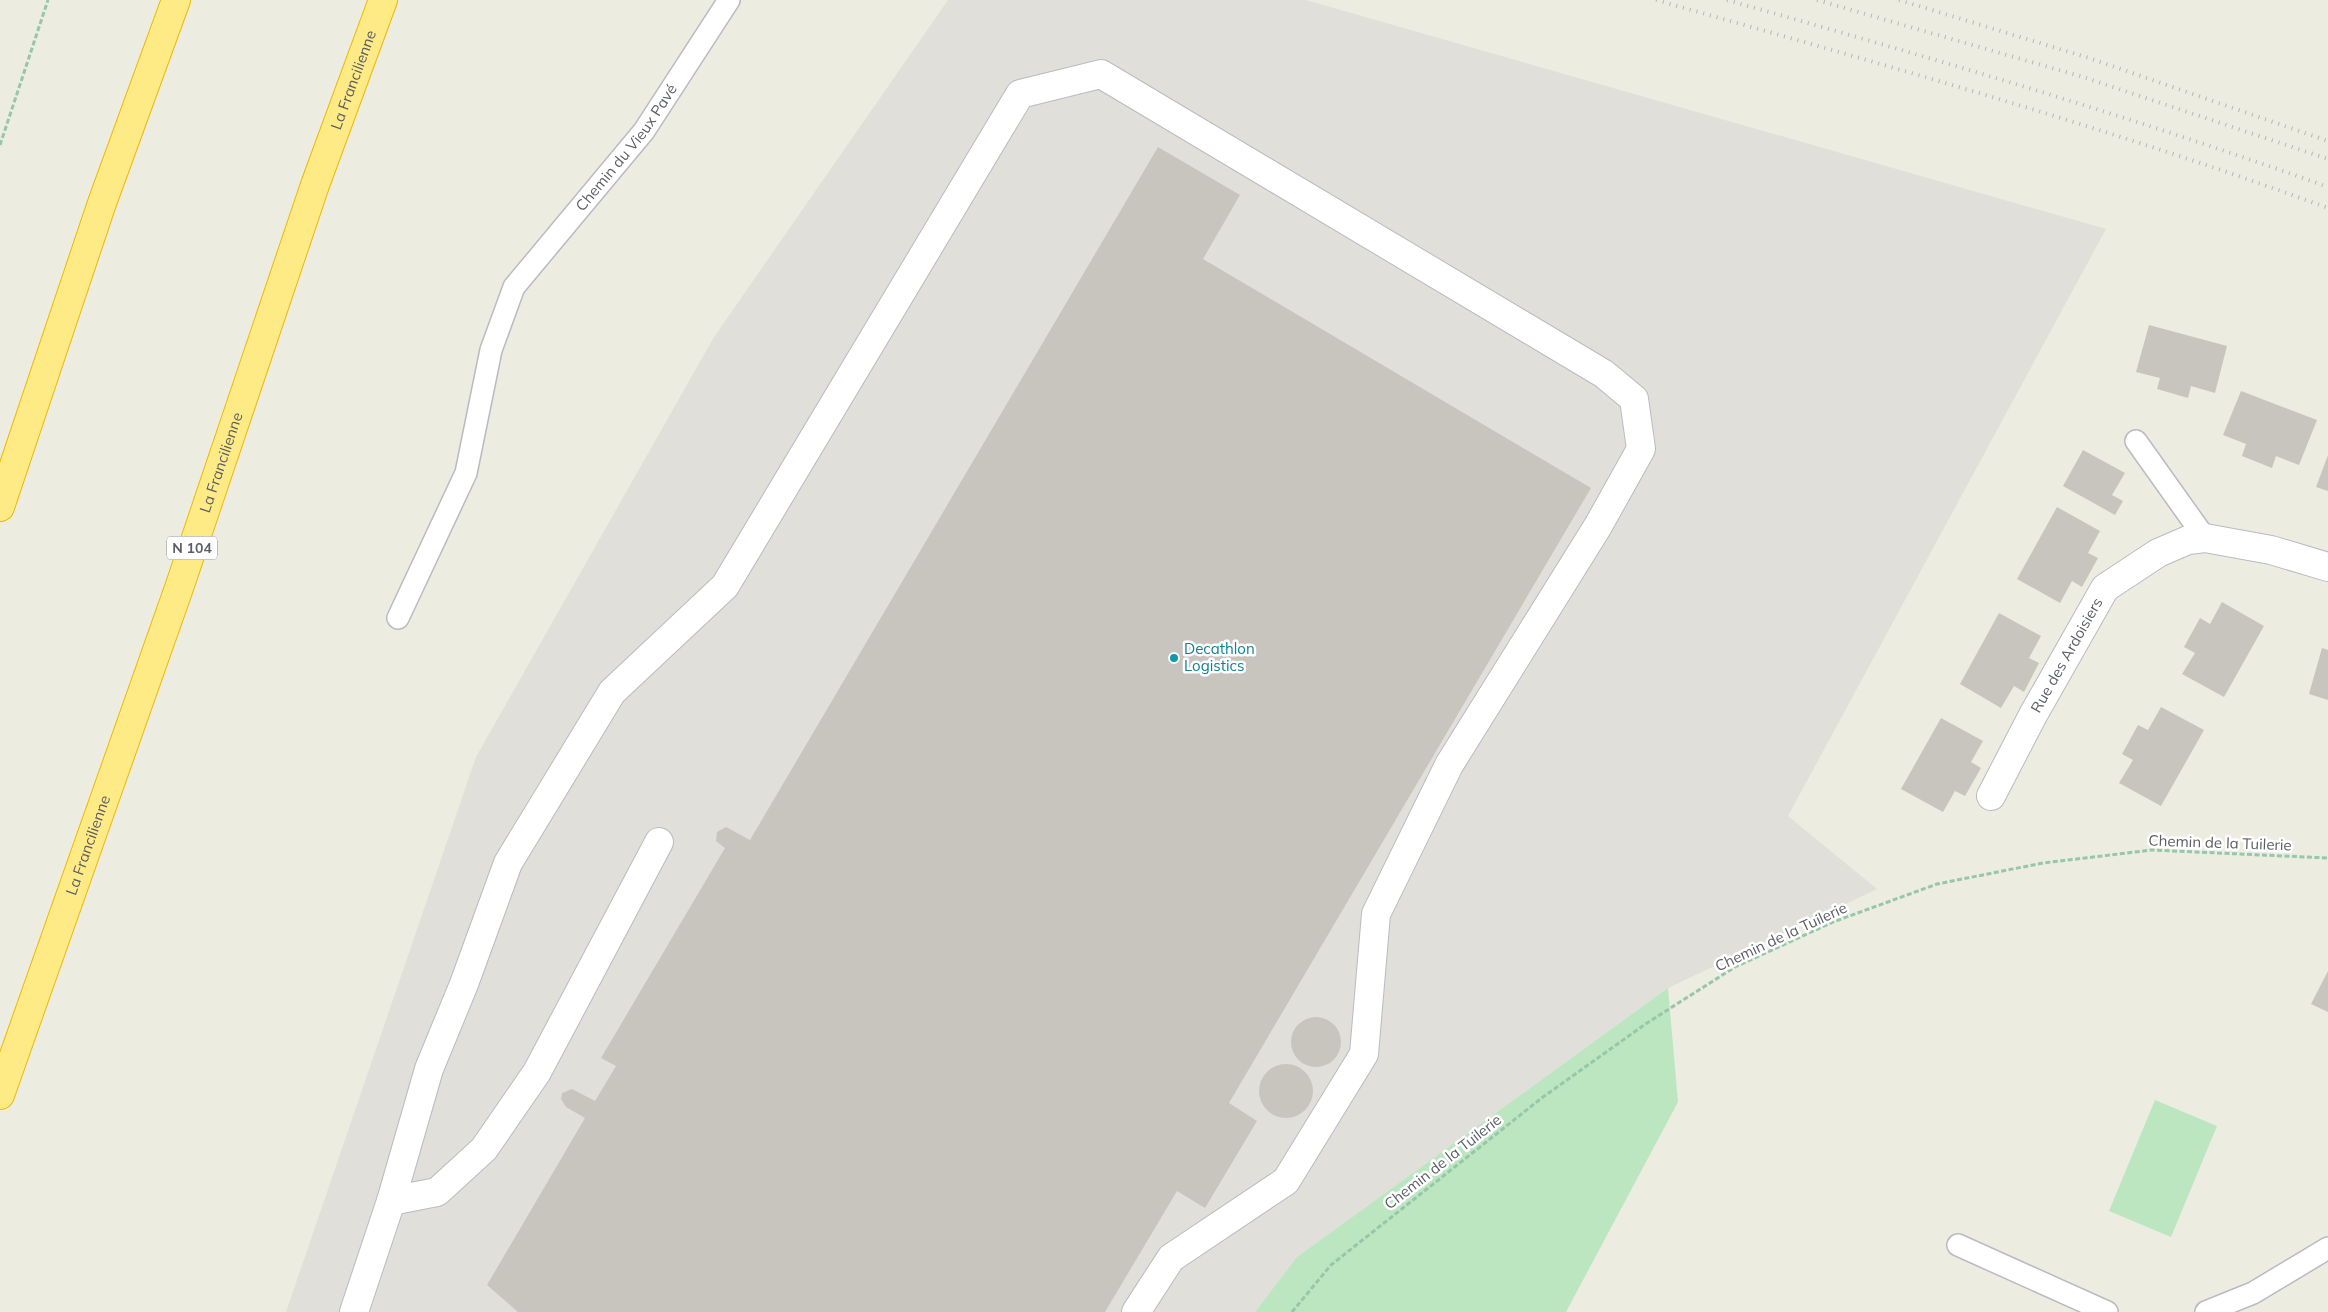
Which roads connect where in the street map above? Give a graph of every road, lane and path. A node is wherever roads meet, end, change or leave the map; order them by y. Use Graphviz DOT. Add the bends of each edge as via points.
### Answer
graph roads {
  1 [pos="48,0"];
  2 [pos="176,0"];
  3 [pos="383,0"];
  4 [pos="729,0"];
  5 [pos="0,144"];
  6 [pos="2136,441"];
  7 [pos="0,507"];
  8 [pos="2205,538"];
  9 [pos="2328,567"];
  10 [pos="398,618"];
  11 [pos="1991,796"];
  12 [pos="659,842"];
  13 [pos="2328,858"];
  14 [pos="0,1095"];
  15 [pos="391,1201"];
  16 [pos="1958,1245"];
  17 [pos="2328,1248"];
  18 [pos="354,1312"];
  19 [pos="1136,1312"];
  20 [pos="1292,1312"];
  21 [pos="2108,1312"];
  22 [pos="2206,1312"];
  1 -- 5 [label="path"];
  2 -- 7 [label="highway" via="102,203"];
  3 -- 14 [label="highway, La Francilienne / N 104" via="315,185 179,588"];
  4 -- 10 [label="lane, Chemin du Vieux Pavé" via="644,131 514,287 491,350 466,473"];
  6 -- 8 [label="lane"];
  8 -- 9 [label="street, Rue des Ardoisiers" via="2271,550"];
  8 -- 11 [label="street, Rue des Ardoisiers" via="2188,540 2158,553 2105,588"];
  12 -- 15 [label="street" via="536,1072 484,1149 437,1192"];
  13 -- 20 [label="path, Chemin de la Tuilerie" via="2152,850 2043,863 1937,884 1833,922 1735,967 1647,1023 1542,1097 1331,1265"];
  15 -- 18 [label="street"];
  15 -- 19 [label="street" via="429,1069 508,863 612,692 725,586 1020,94 1101,74 1604,374 1634,399 1641,449 1598,526 1449,765 1376,914 1364,1054 1286,1181 1171,1258"];
  16 -- 21 [label="lane"];
  17 -- 22 [label="lane" via="2253,1293"];
}
